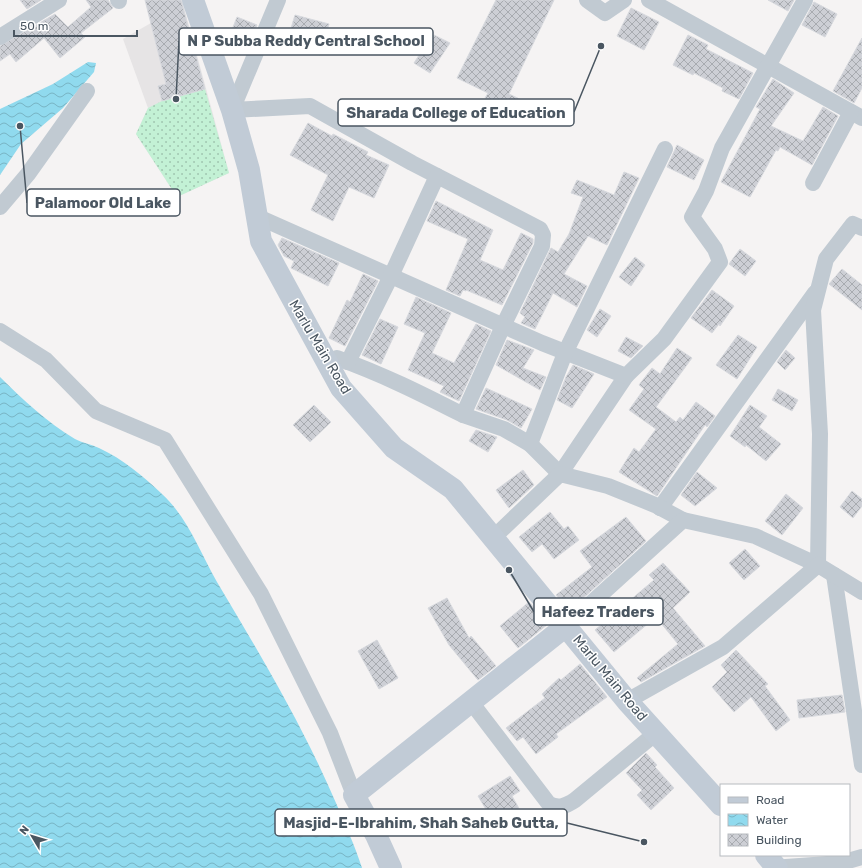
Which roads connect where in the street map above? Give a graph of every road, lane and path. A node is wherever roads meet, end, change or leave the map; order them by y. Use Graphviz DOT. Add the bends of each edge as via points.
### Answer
graph roads {
  1 [pos="59,0"];
  2 [pos="193,0"];
  3 [pos="278,0"];
  4 [pos="587,0"];
  5 [pos="624,0"];
  6 [pos="648,0"];
  7 [pos="805,0"];
  8 [pos="40,5"];
  9 [pos="0,38"];
  10 [pos="769,66"];
  11 [pos="87,91"];
  12 [pos="232,110"];
  13 [pos="856,115"];
  14 [pos="665,149"];
  15 [pos="437,176"];
  16 [pos="813,183"];
  17 [pos="0,207"];
  18 [pos="256,216"];
  19 [pos="862,228"];
  20 [pos="391,276"];
  21 [pos="820,287"];
  22 [pos="503,326"];
  23 [pos="0,331"];
  24 [pos="321,353"];
  25 [pos="565,353"];
  26 [pos="348,362"];
  27 [pos="626,376"];
  28 [pos="463,415"];
  29 [pos="530,444"];
  30 [pos="560,474"];
  31 [pos="660,508"];
  32 [pos="683,520"];
  33 [pos="494,538"];
  34 [pos="818,565"];
  35 [pos="834,575"];
  36 [pos="862,592"];
  37 [pos="566,626"];
  38 [pos="627,701"];
  39 [pos="471,702"];
  40 [pos="656,733"];
  41 [pos="862,764"];
  42 [pos="354,795"];
  43 [pos="720,804"];
  44 [pos="862,857"];
  45 [pos="773,864"];
  46 [pos="391,868"];
  1 -- 8 [label="street"];
  2 -- 12 [label="street, Marlu Main Road"];
  3 -- 12 [label="street"];
  4 -- 5 [label="street" via="605,13"];
  6 -- 10 [label="street"];
  7 -- 10 [label="street"];
  8 -- 9 [label="street"];
  10 -- 13 [label="street"];
  10 -- 27 [label="street" via="722,148 706,191 692,217 715,250 720,262 664,340"];
  11 -- 17 [label="street" via="28,174"];
  12 -- 15 [label="street" via="310,106"];
  12 -- 18 [label="street, Marlu Main Road" via="249,170"];
  13 -- 16 [label="street"];
  14 -- 25 [label="street"];
  15 -- 20 [label="street"];
  15 -- 22 [label="street" via="540,228 543,235 542,246"];
  18 -- 20 [label="street"];
  18 -- 24 [label="street, Marlu Main Road" via="261,241"];
  19 -- 21 [label="street" via="853,224 826,259"];
  20 -- 22 [label="street"];
  20 -- 26 [label="street"];
  21 -- 31 [label="street"];
  21 -- 34 [label="street" via="814,310 820,434"];
  22 -- 25 [label="street"];
  22 -- 28 [label="street"];
  23 -- 42 [label="street" via="46,360 96,412 165,440 261,594 330,733"];
  24 -- 26 [label="street"];
  24 -- 33 [label="street, Marlu Main Road" via="341,388 394,448 453,490"];
  25 -- 27 [label="street"];
  25 -- 29 [label="street"];
  26 -- 28 [label="street" via="406,385"];
  27 -- 30 [label="street"];
  28 -- 29 [label="street" via="504,429"];
  29 -- 30 [label="street"];
  30 -- 31 [label="street" via="608,486"];
  30 -- 33 [label="street"];
  31 -- 32 [label="street"];
  32 -- 34 [label="street" via="755,536"];
  32 -- 37 [label="street"];
  33 -- 37 [label="street, Marlu Main Road"];
  34 -- 35 [label="street"];
  34 -- 38 [label="street" via="723,648"];
  35 -- 36 [label="street"];
  35 -- 41 [label="street"];
  37 -- 38 [label="street, Marlu Main Road"];
  37 -- 39 [label="street"];
  38 -- 40 [label="street, Marlu Main Road"];
  39 -- 40 [label="street" via="549,804 556,808 566,806 575,800"];
  39 -- 42 [label="street"];
  40 -- 43 [label="street, Marlu Main Road"];
  42 -- 46 [label="street"];
  44 -- 45 [label="street" via="841,863"];
}
